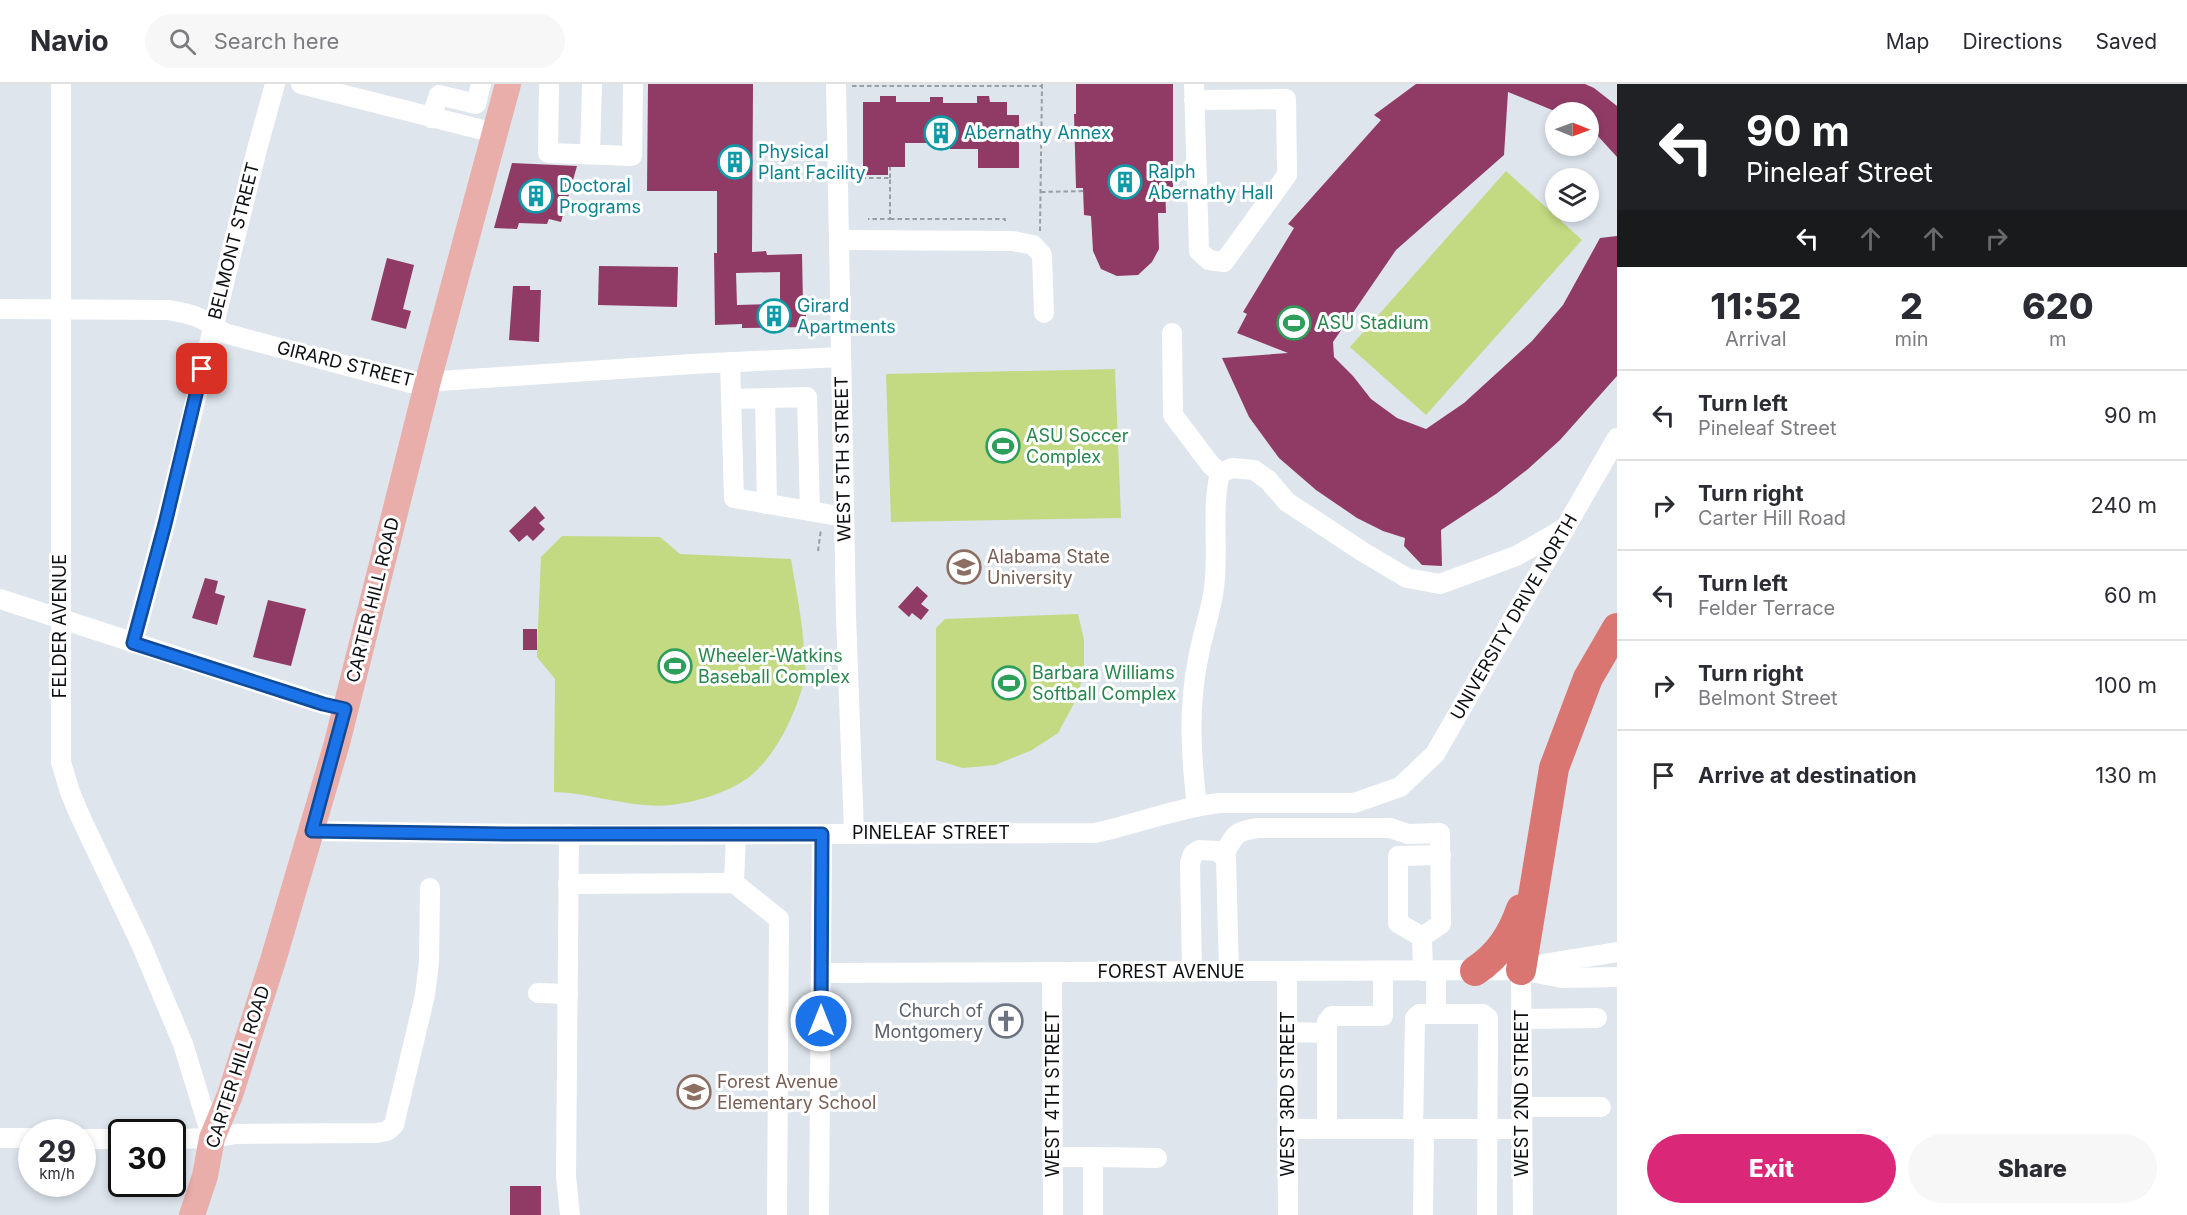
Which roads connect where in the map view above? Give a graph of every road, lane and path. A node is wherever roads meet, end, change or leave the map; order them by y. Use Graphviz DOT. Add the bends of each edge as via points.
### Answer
graph roads {
  1 [pos="61,84"];
  2 [pos="275,84"];
  3 [pos="301,84"];
  4 [pos="481,84"];
  5 [pos="508,84"];
  6 [pos="549,84"];
  7 [pos="592,84"];
  8 [pos="633,84"];
  9 [pos="842,85"];
  10 [pos="1042,85"];
  11 [pos="1194,92"];
  12 [pos="476,104"];
  13 [pos="431,118"];
  14 [pos="470,128"];
  15 [pos="495,133"];
  16 [pos="590,154"];
  17 [pos="890,167"];
  18 [pos="851,178"];
  19 [pos="890,178"];
  20 [pos="1086,191"];
  21 [pos="1041,192"];
  22 [pos="868,219"];
  23 [pos="1040,235"];
  24 [pos="838,240"];
  25 [pos="61,308"];
  26 [pos="0,309"];
  27 [pos="1044,313"];
  28 [pos="212,325"];
  29 [pos="1172,333"];
  30 [pos="841,357"];
  31 [pos="730,362"];
  32 [pos="428,381"];
  33 [pos="765,398"];
  34 [pos="731,399"];
  35 [pos="1617,438"];
  36 [pos="1220,473"];
  37 [pos="767,504"];
  38 [pos="810,511"];
  39 [pos="844,517"];
  40 [pos="1565,528"];
  41 [pos="0,599"];
  42 [pos="60,619"];
  43 [pos="1617,628"];
  44 [pos="133,643"];
  45 [pos="345,709"];
  46 [pos="1400,787"];
  47 [pos="1197,806"];
  48 [pos="312,831"];
  49 [pos="854,833"];
  50 [pos="569,834"];
  51 [pos="736,834"];
  52 [pos="822,834"];
  53 [pos="1224,855"];
  54 [pos="1440,855"];
  55 [pos="1538,861"];
  56 [pos="734,883"];
  57 [pos="568,884"];
  58 [pos="430,888"];
  59 [pos="1422,937"];
  60 [pos="1617,952"];
  61 [pos="1521,970"];
  62 [pos="1383,971"];
  63 [pos="1429,971"];
  64 [pos="1475,971"];
  65 [pos="1052,972"];
  66 [pos="1192,972"];
  67 [pos="1230,972"];
  68 [pos="1287,972"];
  69 [pos="821,973"];
  70 [pos="1617,977"];
  71 [pos="538,993"];
  72 [pos="568,994"];
  73 [pos="1436,1014"];
  74 [pos="1597,1018"];
  75 [pos="1521,1019"];
  76 [pos="1287,1032"];
  77 [pos="1328,1032"];
  78 [pos="1522,1107"];
  79 [pos="1601,1107"];
  80 [pos="1288,1129"];
  81 [pos="1327,1129"];
  82 [pos="1418,1129"];
  83 [pos="1488,1129"];
  84 [pos="1522,1129"];
  85 [pos="0,1138"];
  86 [pos="18,1138"];
  87 [pos="212,1138"];
  88 [pos="186,1139"];
  89 [pos="1053,1157"];
  90 [pos="1093,1157"];
  91 [pos="1157,1158"];
  92 [pos="192,1215"];
  93 [pos="570,1215"];
  94 [pos="777,1215"];
  95 [pos="819,1215"];
  96 [pos="1053,1215"];
  97 [pos="1093,1215"];
  98 [pos="1288,1215"];
  99 [pos="1423,1215"];
  100 [pos="1487,1215"];
  101 [pos="1523,1215"];
  1 -- 25 [label="street, FELDER AVENUE"];
  2 -- 28 [label="street, BELMONT STREET"];
  3 -- 13 [label="street"];
  4 -- 12 [label="street"];
  5 -- 15 [label="main road, CARTER HILL ROAD"];
  6 -- 16 [label="street" via="548,153"];
  7 -- 16 [label="street"];
  8 -- 16 [label="street" via="632,156"];
  9 -- 10 [label="path"];
  9 -- 24 [label="street, WEST 5TH STREET"];
  10 -- 21 [label="path"];
  11 -- 11 [label="street" via="1199,251 1209,260 1224,262 1287,175 1286,99"];
  12 -- 13 [label="street" via="439,95"];
  12 -- 14 [label="street"];
  13 -- 14 [label="street"];
  14 -- 15 [label="street"];
  15 -- 32 [label="main road, CARTER HILL ROAD"];
  17 -- 19 [label="path"];
  18 -- 19 [label="path"];
  19 -- 22 [label="path" via="890,219"];
  20 -- 21 [label="path"];
  21 -- 23 [label="path"];
  24 -- 27 [label="street" via="1013,240 1033,244 1042,255"];
  24 -- 30 [label="street, WEST 5TH STREET"];
  25 -- 26 [label="street, GIRARD STREET"];
  25 -- 28 [label="street, GIRARD STREET" via="168,310 201,317"];
  25 -- 42 [label="street, FELDER AVENUE"];
  28 -- 32 [label="street, GIRARD STREET" via="224,333 411,383"];
  28 -- 44 [label="street, BELMONT STREET"];
  29 -- 36 [label="street" via="1173,415"];
  30 -- 31 [label="street, GIRARD STREET"];
  30 -- 39 [label="street, WEST 5TH STREET"];
  31 -- 32 [label="street, GIRARD STREET"];
  31 -- 34 [label="street"];
  32 -- 45 [label="main road, CARTER HILL ROAD"];
  33 -- 34 [label="street"];
  33 -- 37 [label="street"];
  33 -- 38 [label="street" via="807,397"];
  34 -- 37 [label="street" via="734,498"];
  35 -- 40 [label="street, UNIVERSITY DRIVE NORTH"];
  36 -- 40 [label="street" via="1232,468 1254,470 1287,502 1363,552 1407,578 1440,584 1516,556"];
  36 -- 47 [label="street" via="1216,490 1214,588 1191,703 1191,755"];
  37 -- 38 [label="street"];
  38 -- 39 [label="street"];
  39 -- 49 [label="street, WEST 5TH STREET"];
  40 -- 46 [label="street, UNIVERSITY DRIVE NORTH" via="1435,754"];
  41 -- 42 [label="street"];
  42 -- 44 [label="street"];
  42 -- 87 [label="street, FELDER AVENUE" via="60,751 64,773 183,1044"];
  43 -- 55 [label="highway" via="1587,678 1554,768"];
  44 -- 45 [label="street"];
  45 -- 48 [label="main road, CARTER HILL ROAD"];
  46 -- 47 [label="street, PINELEAF STREET" via="1354,803"];
  47 -- 49 [label="street, PINELEAF STREET" via="1095,833"];
  48 -- 50 [label="street, PINELEAF STREET"];
  48 -- 87 [label="main road, CARTER HILL ROAD" via="230,1095"];
  49 -- 52 [label="street, PINELEAF STREET"];
  50 -- 51 [label="street, PINELEAF STREET"];
  50 -- 57 [label="street"];
  51 -- 52 [label="street, PINELEAF STREET"];
  51 -- 56 [label="street"];
  52 -- 69 [label="street"];
  53 -- 54 [label="street" via="1234,834 1258,828 1390,828 1408,834 1440,833"];
  53 -- 66 [label="street" via="1199,850 1190,863"];
  53 -- 67 [label="street"];
  54 -- 59 [label="street" via="1441,924"];
  54 -- 59 [label="street" via="1398,856 1398,923"];
  55 -- 61 [label="highway"];
  55 -- 64 [label="highway" via="1514,928 1501,949"];
  56 -- 57 [label="street"];
  56 -- 94 [label="street" via="779,919"];
  57 -- 72 [label="street"];
  58 -- 87 [label="street" via="425,995 394,1125 377,1133 236,1134"];
  59 -- 63 [label="street"];
  60 -- 61 [label="street, FOREST AVENUE"];
  61 -- 64 [label="street, FOREST AVENUE"];
  61 -- 70 [label="street, FOREST AVENUE" via="1562,978"];
  61 -- 75 [label="street, WEST 2ND STREET"];
  62 -- 63 [label="street, FOREST AVENUE"];
  62 -- 68 [label="street, FOREST AVENUE"];
  62 -- 77 [label="street" via="1392,1016 1332,1016 1327,1022"];
  63 -- 64 [label="street, FOREST AVENUE"];
  63 -- 73 [label="street"];
  65 -- 66 [label="street, FOREST AVENUE"];
  65 -- 69 [label="street, FOREST AVENUE"];
  65 -- 89 [label="street, WEST 4TH STREET"];
  66 -- 67 [label="street, FOREST AVENUE"];
  67 -- 68 [label="street, FOREST AVENUE"];
  68 -- 76 [label="street, WEST 3RD STREET"];
  69 -- 95 [label="street"];
  71 -- 72 [label="street"];
  72 -- 93 [label="street" via="566,1176"];
  73 -- 82 [label="street" via="1419,1014 1415,1018"];
  73 -- 83 [label="street" via="1483,1014 1488,1018"];
  74 -- 75 [label="street"];
  75 -- 78 [label="street, WEST 2ND STREET"];
  76 -- 77 [label="street"];
  76 -- 80 [label="street, WEST 3RD STREET"];
  77 -- 81 [label="street"];
  78 -- 79 [label="street"];
  78 -- 84 [label="street, WEST 2ND STREET"];
  80 -- 81 [label="street"];
  80 -- 98 [label="street, WEST 3RD STREET"];
  81 -- 82 [label="street"];
  82 -- 83 [label="street"];
  82 -- 99 [label="street"];
  83 -- 84 [label="street"];
  83 -- 100 [label="street"];
  84 -- 101 [label="street, WEST 2ND STREET"];
  85 -- 86 [label="street"];
  87 -- 88 [label="street"];
  87 -- 92 [label="main road, CARTER HILL ROAD"];
  89 -- 90 [label="street"];
  89 -- 96 [label="street, WEST 4TH STREET"];
  90 -- 91 [label="street"];
  90 -- 97 [label="street"];
}
